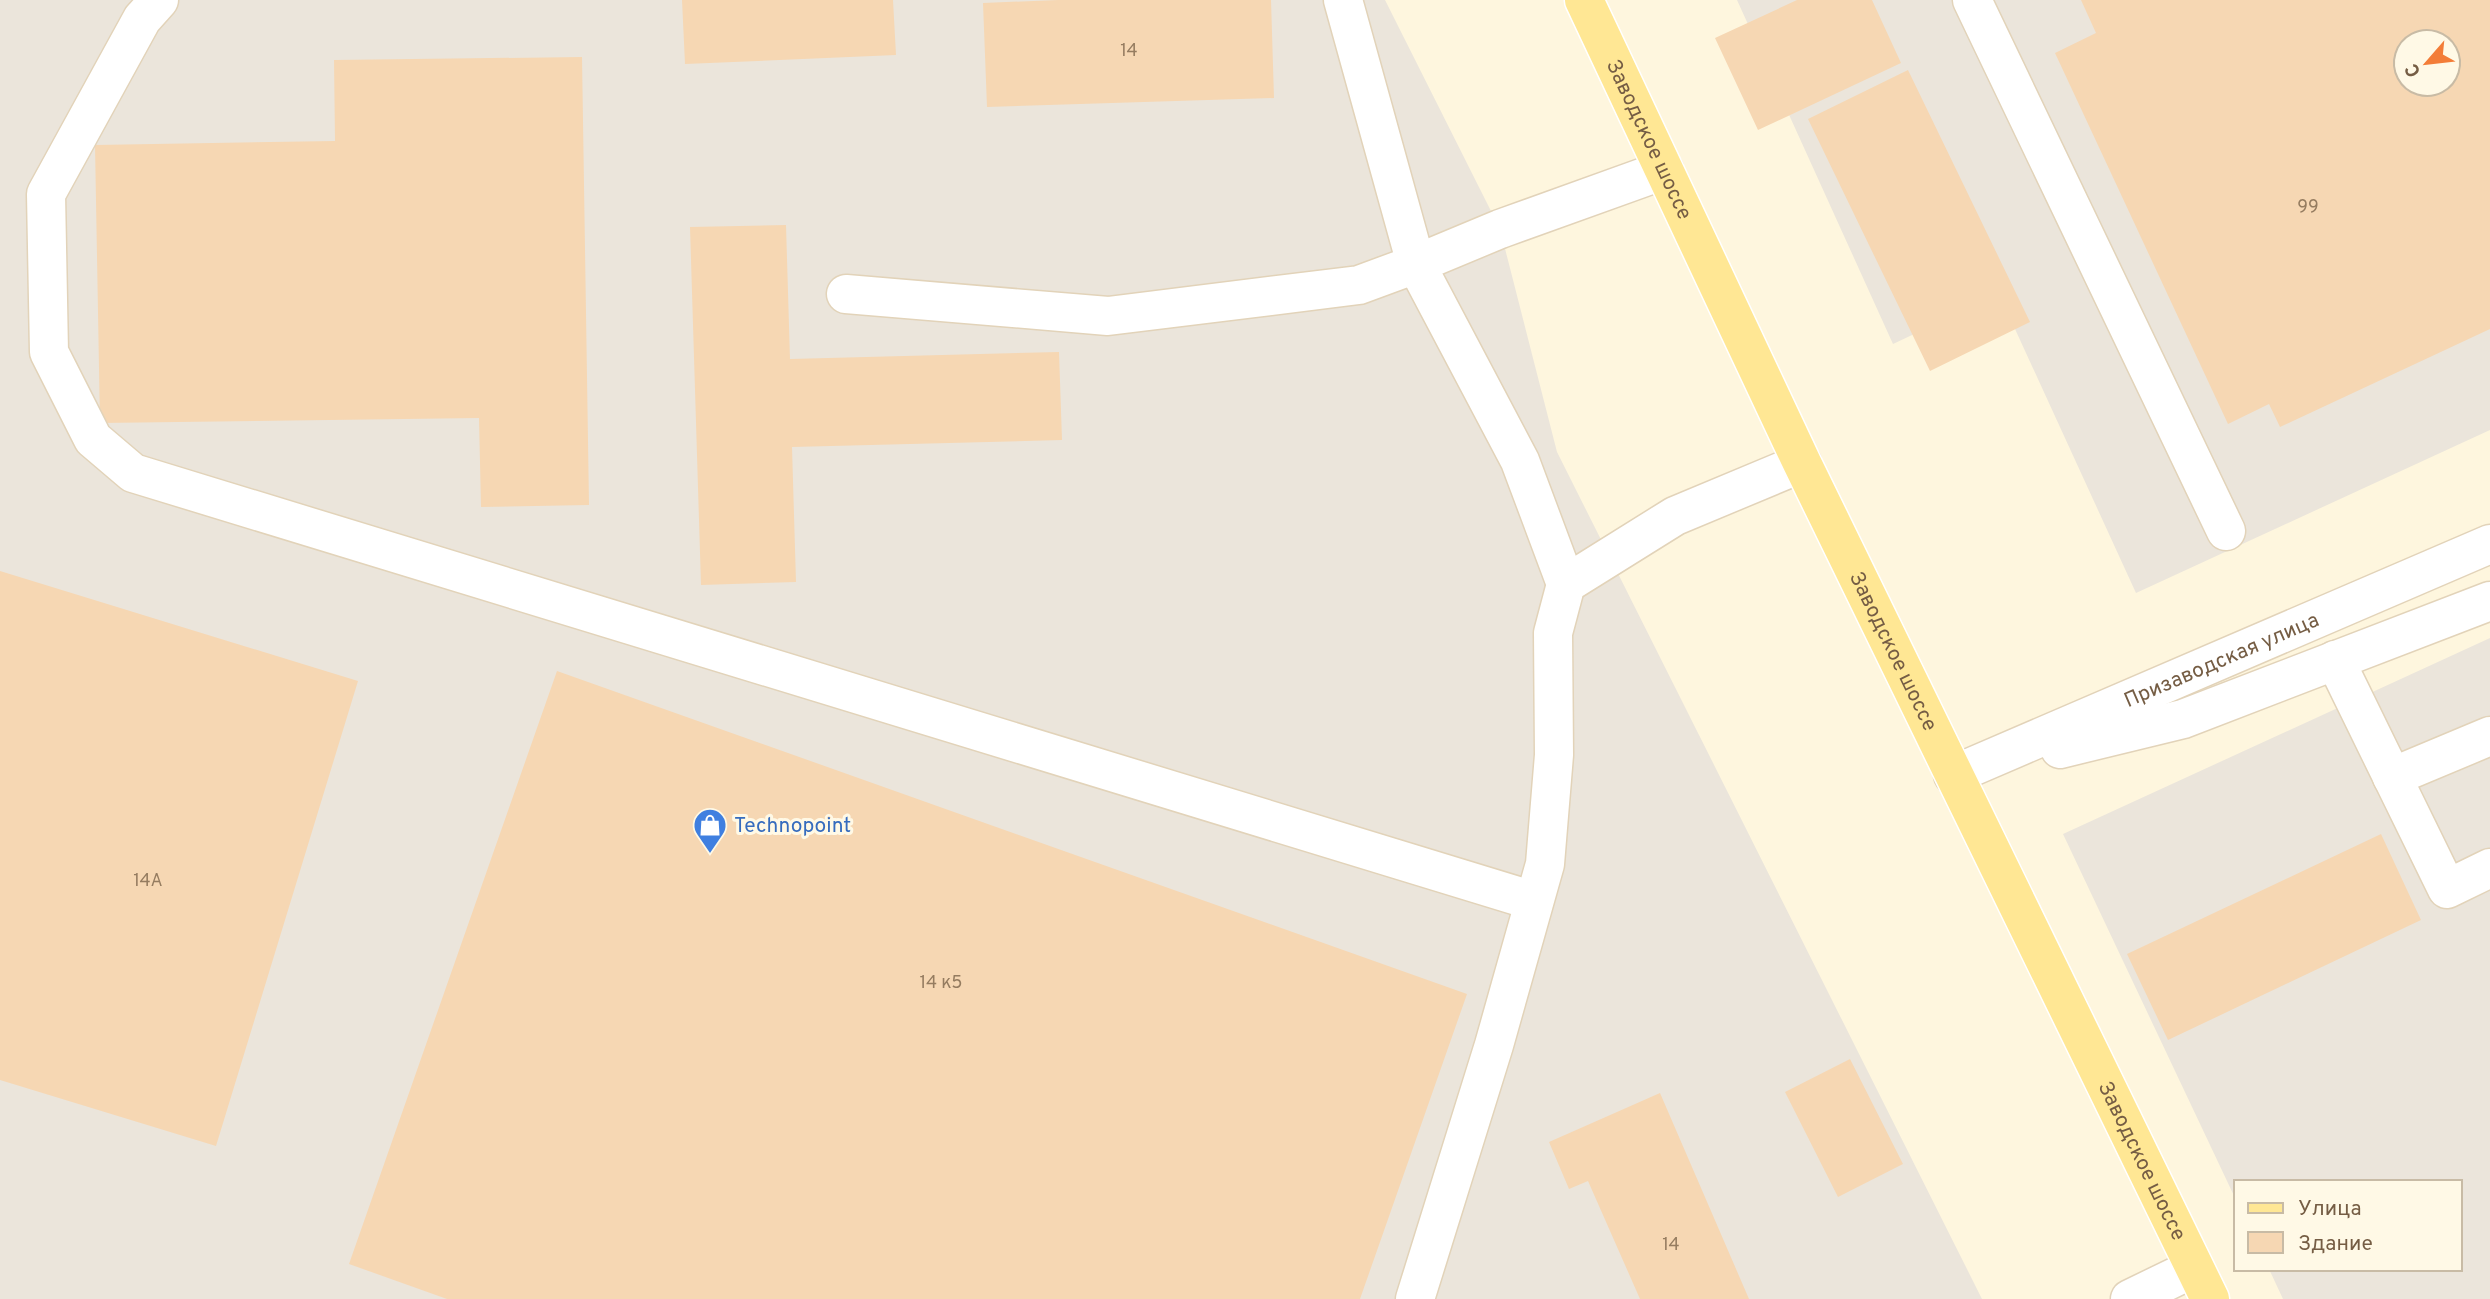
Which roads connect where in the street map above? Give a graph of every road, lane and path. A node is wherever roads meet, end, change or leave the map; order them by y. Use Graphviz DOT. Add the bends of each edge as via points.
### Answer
graph roads {
  1 [pos="159,0"];
  2 [pos="1343,0"];
  3 [pos="1584,0"];
  4 [pos="1972,0"];
  5 [pos="1664,170"];
  6 [pos="1416,264"];
  7 [pos="846,294"];
  8 [pos="1802,463"];
  9 [pos="2227,531"];
  10 [pos="2490,544"];
  11 [pos="1566,584"];
  12 [pos="2490,601"];
  13 [pos="2335,660"];
  14 [pos="2490,736"];
  15 [pos="1953,775"];
  16 [pos="2392,778"];
  17 [pos="2490,868"];
  18 [pos="1534,901"];
  19 [pos="2202,1283"];
  20 [pos="1415,1299"];
  21 [pos="2130,1299"];
  1 -- 18 [label="street" via="142,19 46,194 49,352 93,439 133,473"];
  2 -- 6 [label="street"];
  3 -- 5 [label="main road, Заводское шоссе"];
  4 -- 9 [label="street"];
  5 -- 6 [label="street"];
  5 -- 8 [label="main road, Заводское шоссе"];
  6 -- 7 [label="street" via="1359,285 1108,316"];
  6 -- 11 [label="street" via="1520,461"];
  8 -- 11 [label="street" via="1675,516"];
  8 -- 15 [label="main road, Заводское шоссе"];
  10 -- 15 [label="street, Призаводская улица"];
  11 -- 18 [label="street" via="1553,633 1554,755 1545,864"];
  12 -- 13 [label="street"];
  13 -- 15 [label="street" via="2183,719"];
  13 -- 16 [label="street"];
  14 -- 16 [label="street"];
  15 -- 19 [label="main road, Заводское шоссе"];
  16 -- 17 [label="street" via="2447,889"];
  18 -- 20 [label="street"];
  19 -- 21 [label="street"];
}
